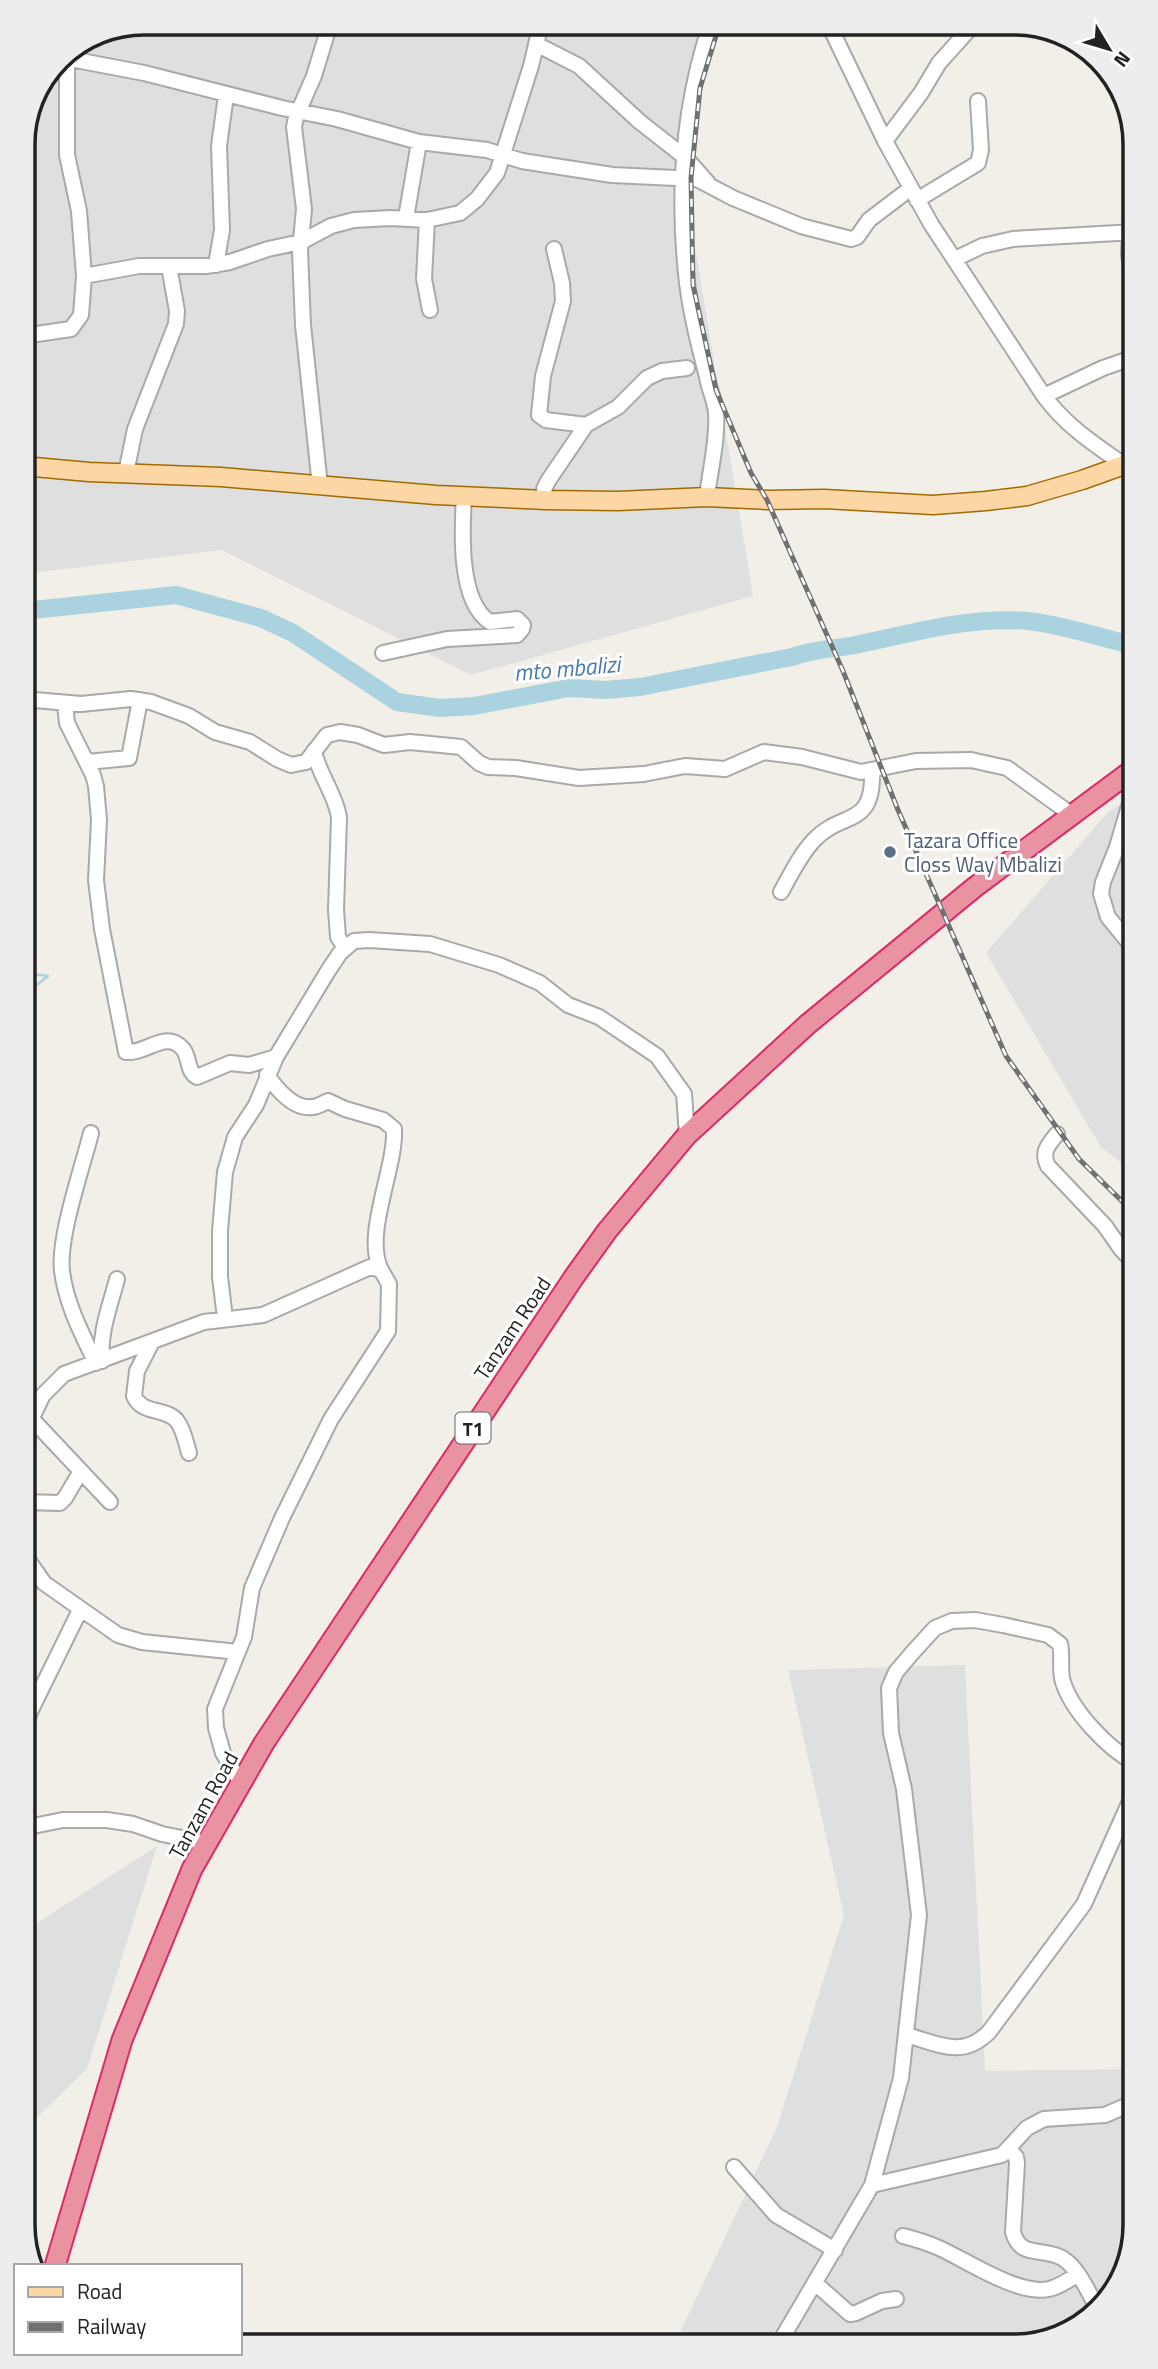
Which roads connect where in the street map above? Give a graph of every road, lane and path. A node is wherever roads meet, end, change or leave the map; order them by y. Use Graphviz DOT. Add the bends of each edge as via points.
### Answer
graph roads {
  1 [pos="326,35"];
  2 [pos="538,35"];
  3 [pos="708,35"];
  4 [pos="834,35"];
  5 [pos="963,35"];
  6 [pos="536,44"];
  7 [pos="75,60"];
  8 [pos="64,71"];
  9 [pos="226,95"];
  10 [pos="978,101"];
  11 [pos="298,111"];
  12 [pos="885,141"];
  13 [pos="419,142"];
  14 [pos="503,156"];
  15 [pos="683,156"];
  16 [pos="681,178"];
  17 [pos="709,184"];
  18 [pos="914,194"];
  19 [pos="406,218"];
  20 [pos="427,219"];
  21 [pos="1123,233"];
  22 [pos="301,242"];
  23 [pos="554,249"];
  24 [pos="955,259"];
  25 [pos="216,265"];
  26 [pos="169,266"];
  27 [pos="84,276"];
  28 [pos="430,310"];
  29 [pos="35,335"];
  30 [pos="1123,361"];
  31 [pos="687,368"];
  32 [pos="1044,396"];
  33 [pos="586,425"];
  34 [pos="1123,460"];
  35 [pos="1123,466"];
  36 [pos="35,467"];
  37 [pos="126,473"];
  38 [pos="320,486"];
  39 [pos="464,496"];
  40 [pos="707,497"];
  41 [pos="547,500"];
  42 [pos="383,653"];
  43 [pos="35,699"];
  44 [pos="140,700"];
  45 [pos="65,704"];
  46 [pos="314,751"];
  47 [pos="87,762"];
  48 [pos="872,771"];
  49 [pos="1123,788"];
  50 [pos="1072,815"];
  51 [pos="1123,820"];
  52 [pos="781,892"];
  53 [pos="1123,935"];
  54 [pos="345,948"];
  55 [pos="276,1058"];
  56 [pos="267,1074"];
  57 [pos="91,1133"];
  58 [pos="687,1135"];
  59 [pos="1057,1135"];
  60 [pos="1123,1251"];
  61 [pos="381,1270"];
  62 [pos="117,1279"];
  63 [pos="225,1318"];
  64 [pos="152,1342"];
  65 [pos="99,1362"];
  66 [pos="35,1409"];
  67 [pos="35,1422"];
  68 [pos="189,1453"];
  69 [pos="81,1471"];
  70 [pos="35,1502"];
  71 [pos="110,1502"];
  72 [pos="35,1573"];
  73 [pos="80,1610"];
  74 [pos="238,1652"];
  75 [pos="35,1702"];
  76 [pos="1123,1754"];
  77 [pos="241,1783"];
  78 [pos="1123,1817"];
  79 [pos="35,1826"];
  80 [pos="206,1843"];
  81 [pos="906,2035"];
  82 [pos="1123,2107"];
  83 [pos="1009,2149"];
  84 [pos="734,2167"];
  85 [pos="872,2185"];
  86 [pos="903,2236"];
  87 [pos="835,2250"];
  88 [pos="55,2264"];
  89 [pos="1077,2274"];
  90 [pos="816,2283"];
  91 [pos="897,2299"];
  92 [pos="1093,2300"];
  93 [pos="785,2334"];
  1 -- 11 [label="street"];
  2 -- 6 [label="street"];
  3 -- 15 [label="street" via="693,88"];
  4 -- 12 [label="street"];
  5 -- 12 [label="street"];
  6 -- 14 [label="street"];
  6 -- 15 [label="street" via="579,66"];
  7 -- 9 [label="street"];
  8 -- 27 [label="street" via="67,155 79,211"];
  9 -- 11 [label="street"];
  9 -- 25 [label="street" via="219,146 222,230"];
  10 -- 18 [label="street" via="978,163"];
  11 -- 13 [label="street"];
  11 -- 22 [label="street" via="294,127 304,209"];
  12 -- 18 [label="street"];
  13 -- 14 [label="street"];
  13 -- 19 [label="street"];
  14 -- 16 [label="street" via="612,175"];
  14 -- 20 [label="street" via="494,178 470,206 460,213"];
  15 -- 16 [label="street"];
  15 -- 17 [label="street"];
  16 -- 17 [label="street"];
  16 -- 40 [label="street" via="687,285 715,409"];
  17 -- 18 [label="street" via="801,226 851,239 869,220"];
  18 -- 24 [label="street"];
  19 -- 20 [label="street"];
  19 -- 22 [label="street" via="354,220"];
  20 -- 28 [label="street" via="424,279"];
  21 -- 24 [label="street" via="1013,239"];
  22 -- 25 [label="street"];
  22 -- 38 [label="street" via="303,325"];
  23 -- 33 [label="street" via="563,301 543,376 539,415 547,421"];
  24 -- 32 [label="street"];
  25 -- 26 [label="street"];
  26 -- 27 [label="street" via="120,268"];
  26 -- 37 [label="street" via="176,324 135,429"];
  27 -- 29 [label="street" via="76,325"];
  30 -- 32 [label="street"];
  31 -- 33 [label="street" via="647,378 618,407"];
  32 -- 34 [label="street" via="1074,430"];
  33 -- 41 [label="street" via="548,481 544,489"];
  35 -- 40 [label="main road" via="1027,496 933,505"];
  36 -- 37 [label="main road"];
  37 -- 38 [label="main road"];
  38 -- 39 [label="main road"];
  39 -- 41 [label="main road"];
  39 -- 42 [label="street" via="466,572 477,610 490,622 517,619 522,629 517,635 447,639"];
  40 -- 41 [label="main road"];
  43 -- 45 [label="street"];
  44 -- 45 [label="street"];
  44 -- 46 [label="street" via="243,739 291,765 303,764"];
  44 -- 47 [label="street" via="130,758"];
  45 -- 47 [label="street" via="67,723"];
  46 -- 48 [label="street" via="327,735 340,732 384,746 410,742 455,746 488,767 579,778 685,766 725,769 764,752 850,771"];
  46 -- 54 [label="street" via="339,817 336,911 337,932"];
  47 -- 55 [label="street" via="98,801 96,880 102,929 126,1052 165,1040 176,1042 197,1077 230,1063"];
  48 -- 50 [label="street" via="916,761 993,764 1007,768"];
  48 -- 52 [label="street" via="872,790 863,811 813,841"];
  49 -- 50 [label="highway, Tanzam Road / T1"];
  50 -- 58 [label="highway, Tanzam Road / T1" via="975,887 808,1024"];
  51 -- 53 [label="street" via="1101,894 1108,917"];
  54 -- 55 [label="street"];
  54 -- 58 [label="street" via="369,940 430,944 541,983 568,1005 599,1017 657,1056 684,1094"];
  55 -- 56 [label="street"];
  56 -- 61 [label="street" via="284,1095 304,1107 328,1101 383,1119 394,1129 376,1243"];
  56 -- 63 [label="street" via="256,1105 235,1137 225,1172 219,1253"];
  57 -- 65 [label="street" via="63,1247 62,1271 70,1304"];
  58 -- 77 [label="highway, Tanzam Road / T1" via="574,1277"];
  59 -- 60 [label="street" via="1045,1151 1048,1166"];
  61 -- 63 [label="street" via="370,1267 346,1276 263,1315"];
  61 -- 74 [label="street" via="389,1284 388,1331 331,1419 282,1518 252,1588"];
  62 -- 65 [label="street"];
  63 -- 64 [label="street"];
  64 -- 65 [label="street"];
  64 -- 68 [label="street" via="137,1371 134,1396 143,1407 175,1419"];
  65 -- 66 [label="street" via="59,1378"];
  67 -- 69 [label="street"];
  69 -- 70 [label="street" via="60,1503"];
  69 -- 71 [label="street"];
  72 -- 73 [label="street"];
  73 -- 74 [label="street" via="118,1635 142,1643"];
  73 -- 75 [label="street"];
  74 -- 77 [label="street" via="220,1692 215,1718 223,1753"];
  76 -- 81 [label="street" via="1074,1707 1061,1676 1060,1644 1052,1637 975,1620 952,1620 936,1628 896,1672 889,1688 891,1733 904,1789 919,1915"];
  77 -- 80 [label="highway, Tanzam Road / T1"];
  78 -- 81 [label="street" via="1084,1904 989,2032 964,2048"];
  79 -- 80 [label="street" via="107,1820"];
  80 -- 88 [label="highway, Tanzam Road / T1" via="174,1909 122,2040"];
  81 -- 85 [label="street" via="901,2078"];
  82 -- 83 [label="street" via="1105,2115 1044,2119"];
  83 -- 85 [label="street" via="993,2158"];
  83 -- 89 [label="street" via="1017,2163 1015,2240 1021,2248 1062,2258"];
  84 -- 87 [label="street" via="776,2215"];
  85 -- 87 [label="street"];
  86 -- 89 [label="street" via="1026,2287 1050,2289"];
  87 -- 90 [label="street"];
  89 -- 92 [label="street"];
  90 -- 91 [label="street" via="850,2314"];
  90 -- 93 [label="street"];
}
